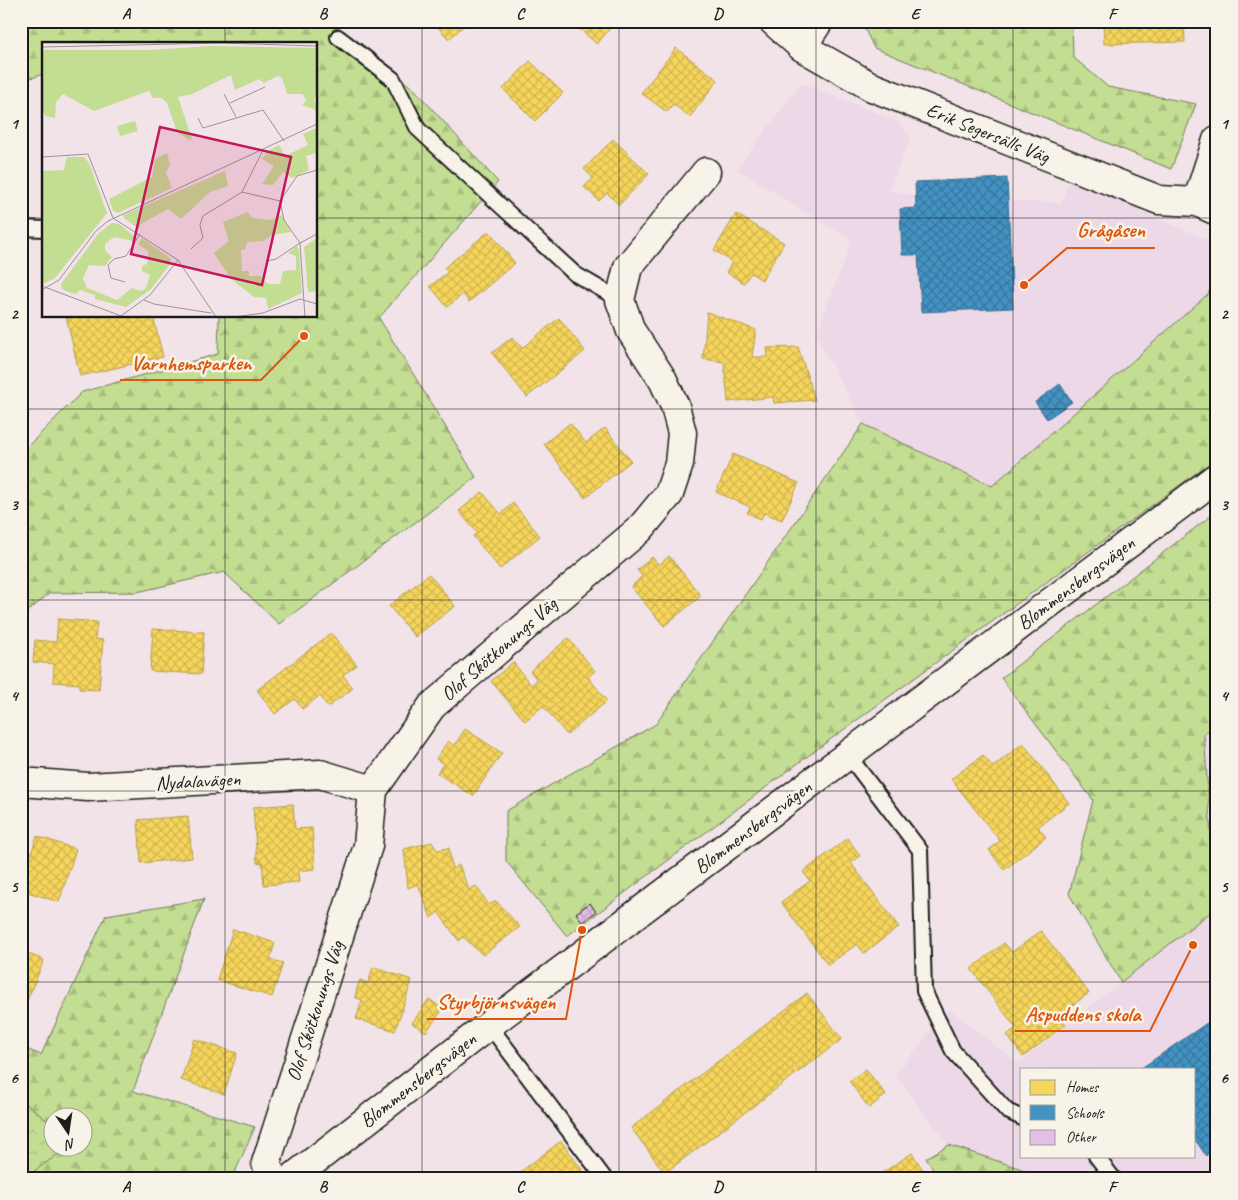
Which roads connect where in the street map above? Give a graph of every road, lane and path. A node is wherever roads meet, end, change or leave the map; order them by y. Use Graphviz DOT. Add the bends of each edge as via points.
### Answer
graph roads {
  1 [pos="773,21"];
  2 [pos="819,21"];
  3 [pos="338,37"];
  4 [pos="802,47"];
  5 [pos="1217,140"];
  6 [pos="706,172"];
  7 [pos="1207,206"];
  8 [pos="21,228"];
  9 [pos="42,229"];
  10 [pos="620,300"];
  11 [pos="1217,477"];
  12 [pos="848,755"];
  13 [pos="21,782"];
  14 [pos="373,790"];
  15 [pos="489,1025"];
  16 [pos="1020,1117"];
  17 [pos="1098,1158"];
  18 [pos="273,1179"];
  19 [pos="291,1179"];
  20 [pos="605,1179"];
  21 [pos="1114,1179"];
  1 -- 4 [label="street, Erik Segersälls Väg"];
  2 -- 4 [label="street"];
  3 -- 10 [label="lane" via="393,79 418,128 495,201 575,274"];
  4 -- 7 [label="street, Erik Segersälls Väg" via="872,87 1158,200"];
  5 -- 7 [label="street"];
  6 -- 10 [label="street" via="628,267"];
  8 -- 9 [label="lane"];
  10 -- 14 [label="street, Olof Skötkonungs Väg" via="631,331 663,380 678,415 682,433 680,464 669,494 640,529 432,706"];
  11 -- 12 [label="street, Blommensbergsvägen"];
  12 -- 15 [label="street, Blommensbergsvägen"];
  12 -- 16 [label="lane" via="920,850 924,991 953,1051 1007,1111"];
  13 -- 14 [label="street, Nydalavägen" via="88,787 320,774"];
  14 -- 18 [label="street, Olof Skötkonungs Väg" via="368,846 266,1163"];
  15 -- 19 [label="street, Blommensbergsvägen"];
  15 -- 20 [label="lane"];
  17 -- 21 [label="lane"];
}
